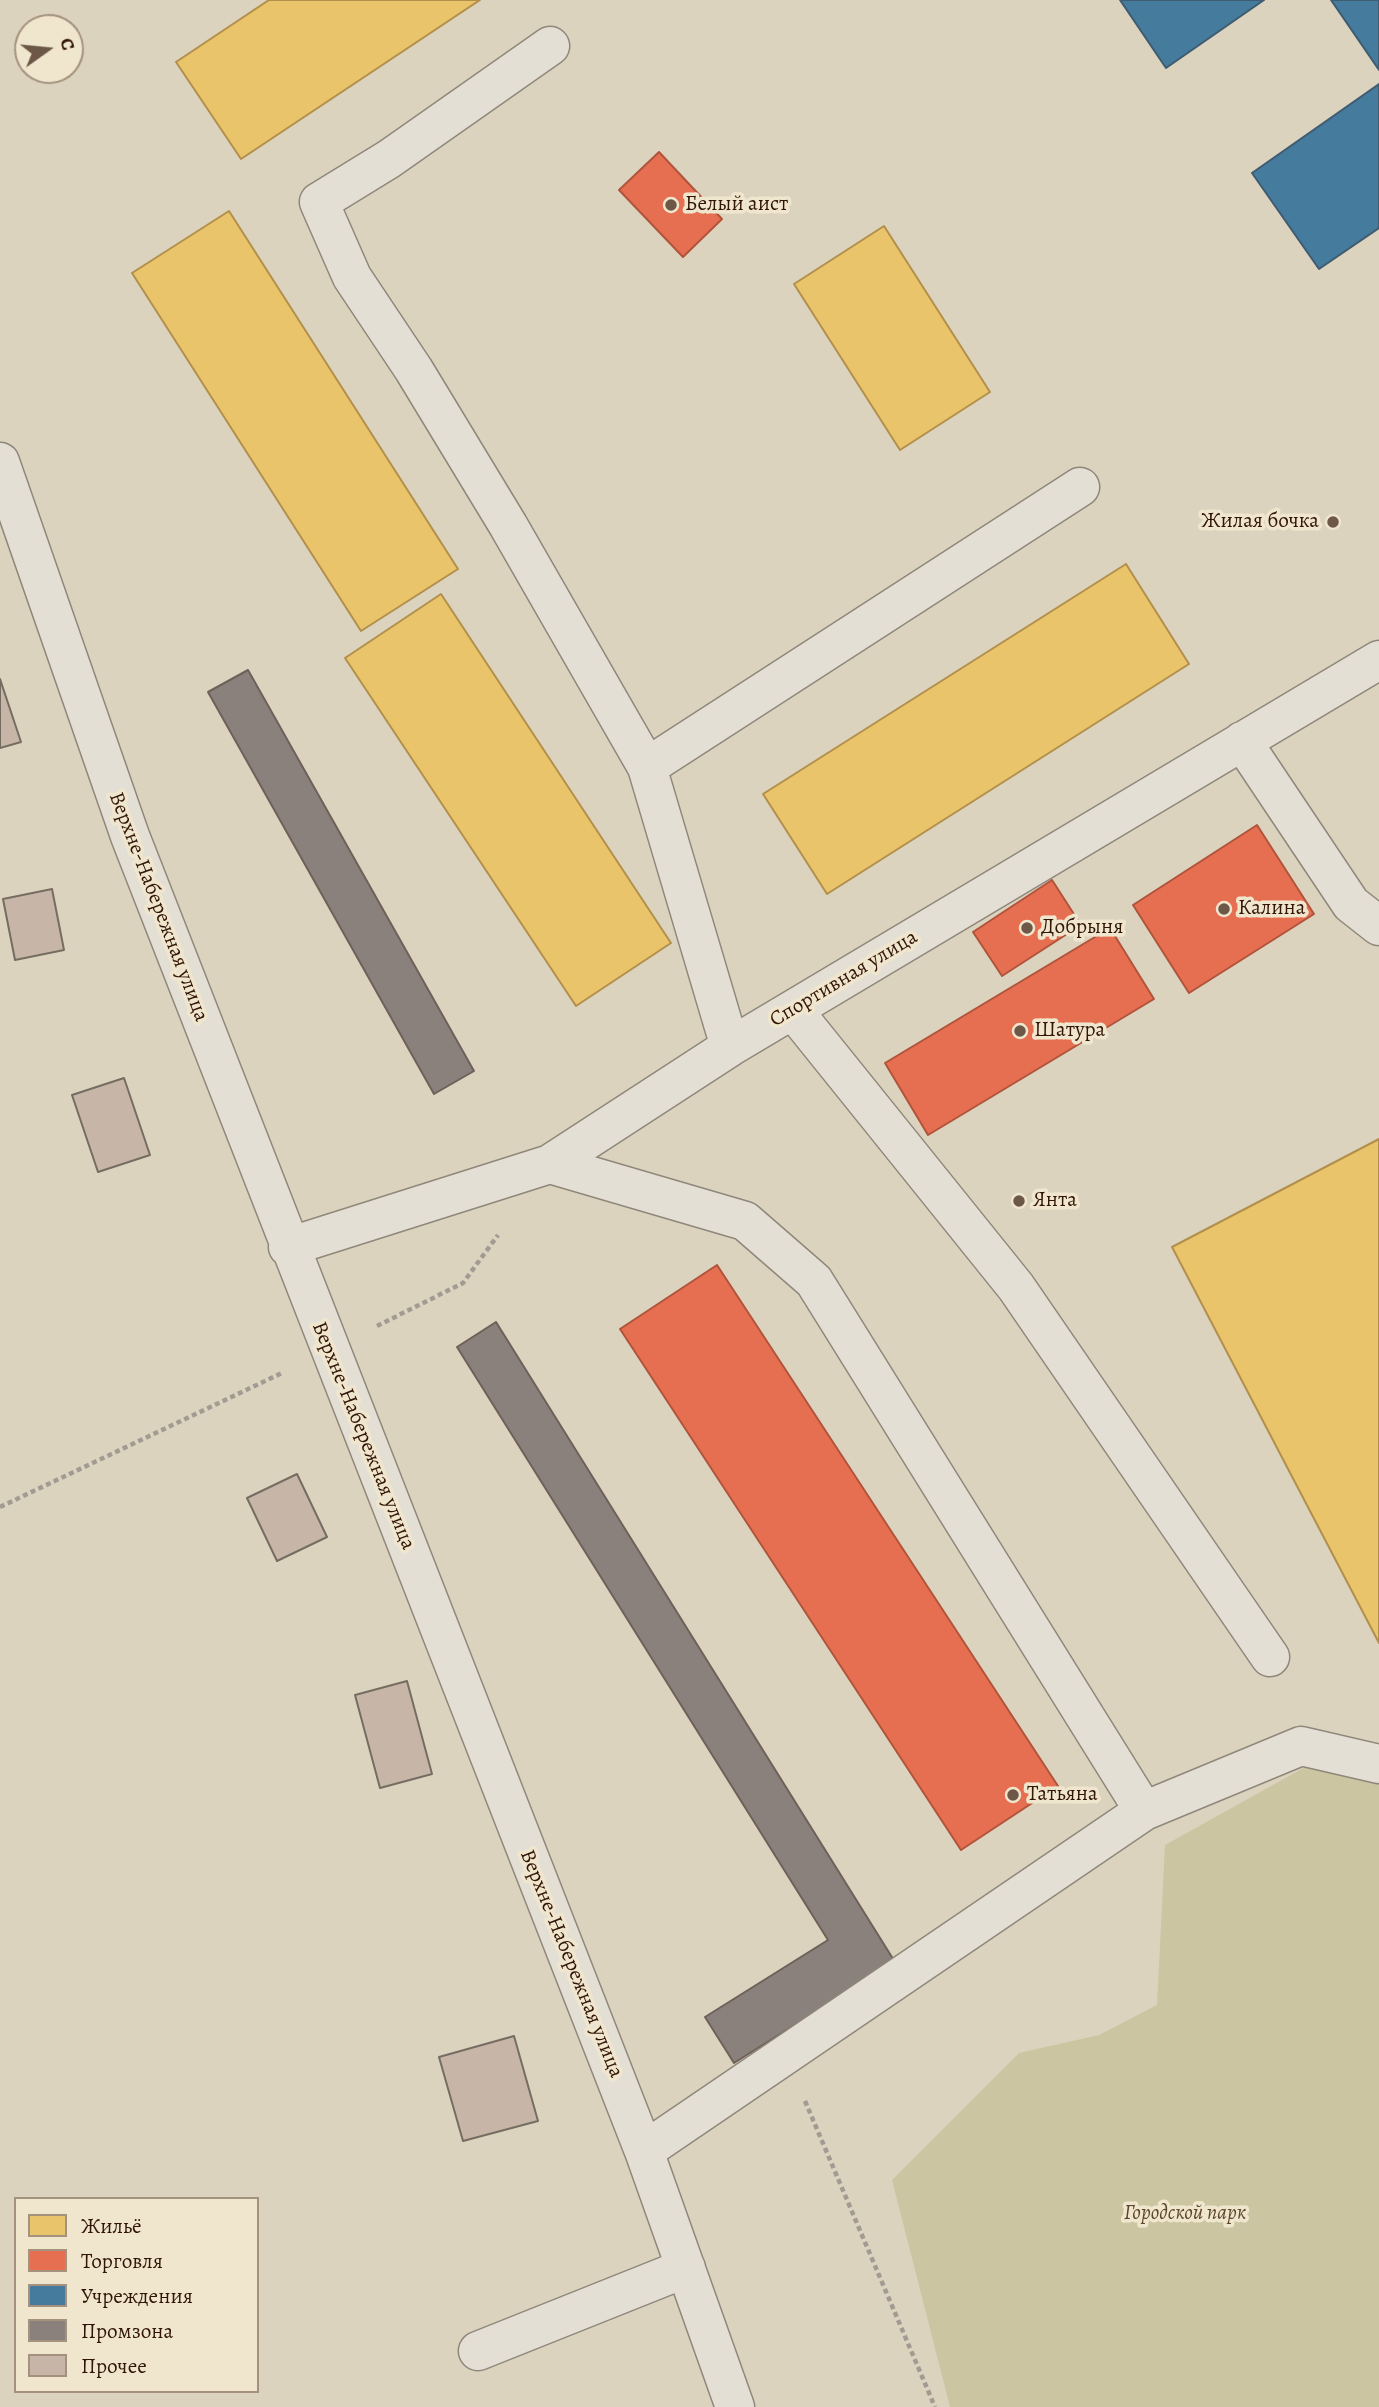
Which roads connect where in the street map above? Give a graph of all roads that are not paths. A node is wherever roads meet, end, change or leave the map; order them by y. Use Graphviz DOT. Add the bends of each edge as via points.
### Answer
graph roads {
  1 [pos="550,46"];
  2 [pos="0,462"];
  3 [pos="1080,487"];
  4 [pos="1379,660"];
  5 [pos="1242,741"];
  6 [pos="647,767"];
  7 [pos="1379,926"];
  8 [pos="793,1010"];
  9 [pos="730,1047"];
  10 [pos="550,1164"];
  11 [pos="288,1247"];
  12 [pos="1270,1657"];
  13 [pos="1379,1765"];
  14 [pos="1144,1811"];
  15 [pos="644,2151"];
  16 [pos="686,2268"];
  17 [pos="478,2351"];
  18 [pos="735,2407"];
  1 -- 6 [label="street" via="389,159 319,202 352,277 508,525"];
  2 -- 11 [label="street, Верхне-Набережная улица" via="130,836"];
  3 -- 6 [label="street"];
  4 -- 5 [label="street, Спортивная улица"];
  5 -- 7 [label="street" via="1351,904"];
  5 -- 8 [label="street, Спортивная улица"];
  6 -- 9 [label="street"];
  8 -- 9 [label="street, Спортивная улица"];
  8 -- 12 [label="street" via="1016,1287"];
  9 -- 10 [label="street, Спортивная улица"];
  10 -- 11 [label="street, Спортивная улица"];
  10 -- 14 [label="street" via="745,1221 814,1281"];
  11 -- 15 [label="street, Верхне-Набережная улица"];
  13 -- 14 [label="street" via="1301,1746"];
  14 -- 15 [label="street"];
  15 -- 16 [label="street, Верхне-Набережная улица"];
  16 -- 17 [label="street"];
  16 -- 18 [label="street, Верхне-Набережная улица"];
}
